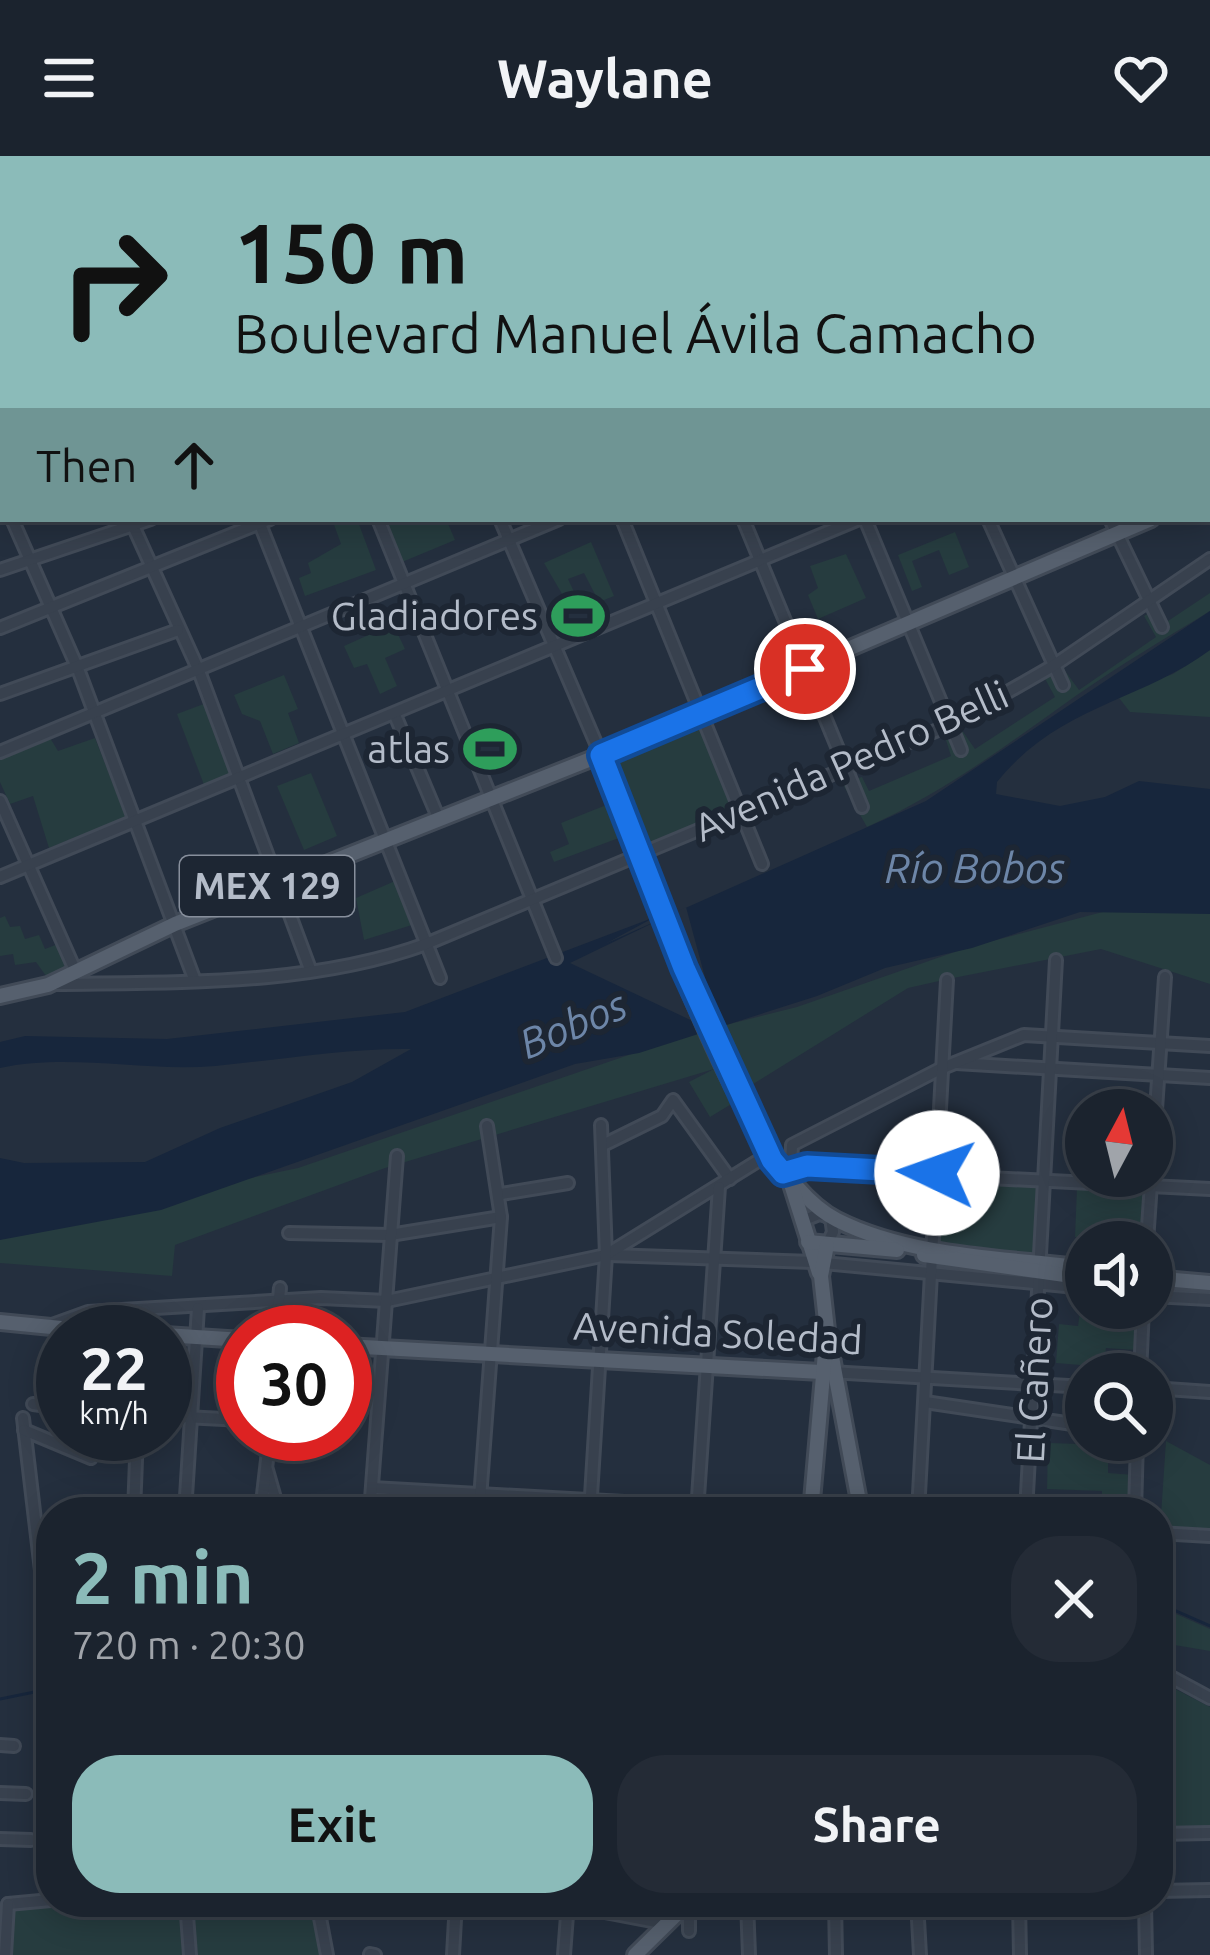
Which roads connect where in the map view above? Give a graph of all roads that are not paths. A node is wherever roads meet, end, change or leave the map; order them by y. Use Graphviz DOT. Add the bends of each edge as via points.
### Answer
graph roads {
  1 [pos="13,522"];
  2 [pos="258,522"];
  3 [pos="263,522"];
  4 [pos="379,522"];
  5 [pos="501,522"];
  6 [pos="552,522"];
  7 [pos="623,522"];
  8 [pos="743,522"];
  9 [pos="855,522"];
  10 [pos="863,522"];
  11 [pos="989,522"];
  12 [pos="132,523"];
  13 [pos="1113,526"];
  14 [pos="509,542"];
  15 [pos="28,558"];
  16 [pos="1210,559"];
  17 [pos="761,562"];
  18 [pos="0,570"];
  19 [pos="153,570"];
  20 [pos="1015,580"];
  21 [pos="404,583"];
  22 [pos="657,603"];
  23 [pos="1148,604"];
  24 [pos="49,607"];
  25 [pos="910,625"];
  26 [pos="1162,627"];
  27 [pos="0,628"];
  28 [pos="300,628"];
  29 [pos="178,630"];
  30 [pos="556,648"];
  31 [pos="1053,666"];
  32 [pos="78,669"];
  33 [pos="805,669"];
  34 [pos="199,671"];
  35 [pos="1063,686"];
  36 [pos="450,692"];
  37 [pos="0,694"];
  38 [pos="702,712"];
  39 [pos="91,713"];
  40 [pos="395,715"];
  41 [pos="952,724"];
  42 [pos="345,737"];
  43 [pos="961,750"];
  44 [pos="0,752"];
  45 [pos="601,755"];
  46 [pos="847,770"];
  47 [pos="241,780"];
  48 [pos="491,799"];
  49 [pos="862,807"];
  50 [pos="1,809"];
  51 [pos="742,813"];
  52 [pos="438,818"];
  53 [pos="136,822"];
  54 [pos="386,838"];
  55 [pos="640,856"];
  56 [pos="762,864"];
  57 [pos="32,865"];
  58 [pos="0,877"];
  59 [pos="280,880"];
  60 [pos="530,900"];
  61 [pos="176,924"];
  62 [pos="426,944"];
  63 [pos="556,958"];
  64 [pos="1056,960"];
  65 [pos="310,969"];
  66 [pos="75,970"];
  67 [pos="1165,977"];
  68 [pos="440,978"];
  69 [pos="947,980"];
  70 [pos="195,981"];
  71 [pos="48,985"];
  72 [pos="0,992"];
  73 [pos="1052,1035"];
  74 [pos="1159,1040"];
  75 [pos="1210,1046"];
  76 [pos="953,1063"];
  77 [pos="940,1069"];
  78 [pos="1050,1071"];
  79 [pos="1157,1075"];
  80 [pos="1210,1078"];
  81 [pos="1156,1089"];
  82 [pos="601,1125"];
  83 [pos="487,1126"];
  84 [pos="603,1145"];
  85 [pos="769,1154"];
  86 [pos="397,1156"];
  87 [pos="788,1173"];
  88 [pos="937,1173"];
  89 [pos="1045,1179"];
  90 [pos="1065,1180"];
  91 [pos="568,1183"];
  92 [pos="724,1183"];
  93 [pos="1173,1186"];
  94 [pos="1210,1189"];
  95 [pos="501,1194"];
  96 [pos="501,1217"];
  97 [pos="831,1217"];
  98 [pos="802,1221"];
  99 [pos="289,1233"];
  100 [pos="391,1235"];
  101 [pos="808,1242"];
  102 [pos="827,1246"];
  103 [pos="605,1255"];
  104 [pos="713,1258"];
  105 [pos="932,1258"];
  106 [pos="818,1267"];
  107 [pos="1065,1270"];
  108 [pos="1040,1272"];
  109 [pos="1065,1275"];
  110 [pos="496,1277"];
  111 [pos="1065,1281"];
  112 [pos="1173,1285"];
  113 [pos="1210,1291"];
  114 [pos="279,1294"];
  115 [pos="1173,1294"];
  116 [pos="386,1301"];
  117 [pos="278,1305"];
  118 [pos="192,1308"];
  119 [pos="198,1308"];
  120 [pos="0,1322"];
  121 [pos="36,1327"];
  122 [pos="192,1337"];
  123 [pos="200,1337"];
  124 [pos="216,1338"];
  125 [pos="372,1348"];
  126 [pos="382,1349"];
  127 [pos="489,1353"];
  128 [pos="599,1359"];
  129 [pos="707,1366"];
  130 [pos="829,1372"];
  131 [pos="926,1380"];
  132 [pos="1033,1386"];
  133 [pos="1065,1387"];
  134 [pos="1173,1389"];
  135 [pos="1210,1392"];
  136 [pos="925,1402"];
  137 [pos="33,1404"];
  138 [pos="36,1404"];
  139 [pos="192,1418"];
  140 [pos="195,1418"];
  141 [pos="216,1419"];
  142 [pos="1031,1421"];
  143 [pos="1065,1424"];
  144 [pos="36,1430"];
  145 [pos="134,1461"];
  146 [pos="268,1461"];
  147 [pos="1136,1461"];
  148 [pos="267,1470"];
  149 [pos="372,1488"];
  150 [pos="133,1497"];
  151 [pos="187,1497"];
  152 [pos="263,1497"];
  153 [pos="275,1497"];
  154 [pos="371,1497"];
  155 [pos="480,1497"];
  156 [pos="591,1497"];
  157 [pos="698,1497"];
  158 [pos="808,1497"];
  159 [pos="858,1497"];
  160 [pos="919,1497"];
  161 [pos="1027,1497"];
  162 [pos="1135,1497"];
  163 [pos="35,1522"];
  164 [pos="36,1527"];
  165 [pos="1173,1534"];
  166 [pos="1210,1535"];
  167 [pos="1173,1678"];
  168 [pos="1210,1698"];
  169 [pos="0,1745"];
  170 [pos="14,1746"];
  171 [pos="0,1793"];
  172 [pos="26,1794"];
  173 [pos="1210,1833"];
  174 [pos="1173,1834"];
  175 [pos="0,1839"];
  176 [pos="31,1840"];
  177 [pos="1210,1890"];
  178 [pos="1173,1891"];
  179 [pos="36,1900"];
  180 [pos="4,1901"];
  181 [pos="187,1917"];
  182 [pos="320,1917"];
  183 [pos="455,1917"];
  184 [pos="567,1917"];
  185 [pos="632,1917"];
  186 [pos="669,1917"];
  187 [pos="689,1917"];
  188 [pos="747,1917"];
  189 [pos="835,1917"];
  190 [pos="918,1917"];
  191 [pos="1019,1917"];
  192 [pos="1145,1917"];
  193 [pos="662,1923"];
  194 [pos="689,1931"];
  195 [pos="5,1955"];
  196 [pos="190,1955"];
  197 [pos="327,1955"];
  198 [pos="454,1955"];
  199 [pos="564,1955"];
  200 [pos="635,1955"];
  201 [pos="748,1955"];
  202 [pos="836,1955"];
  203 [pos="920,1955"];
  204 [pos="1020,1955"];
  205 [pos="1147,1955"];
  1 -- 15 [label="street"];
  2 -- 19 [label="street"];
  3 -- 28 [label="street"];
  4 -- 21 [label="street"];
  5 -- 14 [label="street"];
  6 -- 14 [label="street"];
  7 -- 22 [label="street"];
  8 -- 17 [label="street"];
  9 -- 17 [label="street, MEX 129"];
  10 -- 25 [label="street"];
  11 -- 20 [label="street"];
  12 -- 15 [label="street"];
  12 -- 19 [label="street"];
  13 -- 20 [label="main road, MEX 129"];
  13 -- 23 [label="street"];
  14 -- 21 [label="street"];
  14 -- 30 [label="street"];
  15 -- 18 [label="street"];
  15 -- 24 [label="street"];
  16 -- 23 [label="street, Avenida Pedro Belli"];
  17 -- 22 [label="street, MEX 129"];
  17 -- 33 [label="street"];
  19 -- 24 [label="street"];
  19 -- 29 [label="street"];
  20 -- 25 [label="main road, MEX 129"];
  20 -- 31 [label="street"];
  21 -- 28 [label="street"];
  21 -- 36 [label="street"];
  22 -- 30 [label="street, MEX 129"];
  22 -- 38 [label="street"];
  23 -- 26 [label="street"];
  23 -- 31 [label="street, Avenida Pedro Belli"];
  24 -- 27 [label="street"];
  24 -- 32 [label="street"];
  25 -- 33 [label="main road, MEX 129"];
  25 -- 41 [label="street"];
  28 -- 34 [label="street"];
  28 -- 42 [label="street"];
  29 -- 32 [label="street"];
  29 -- 34 [label="street"];
  30 -- 36 [label="street, MEX 129"];
  30 -- 45 [label="street"];
  31 -- 35 [label="street"];
  31 -- 41 [label="street, Avenida Pedro Belli"];
  32 -- 37 [label="street"];
  32 -- 39 [label="street"];
  33 -- 38 [label="main road, MEX 129"];
  33 -- 46 [label="street"];
  34 -- 39 [label="street"];
  34 -- 47 [label="street"];
  36 -- 40 [label="street, MEX 129"];
  36 -- 48 [label="street"];
  38 -- 45 [label="main road, MEX 129"];
  38 -- 51 [label="street"];
  39 -- 44 [label="street"];
  39 -- 53 [label="street"];
  40 -- 42 [label="street, MEX 129"];
  40 -- 52 [label="street"];
  41 -- 43 [label="street"];
  41 -- 46 [label="street, Avenida Pedro Belli"];
  42 -- 47 [label="street, MEX 129"];
  42 -- 54 [label="street"];
  45 -- 48 [label="main road, MEX 129"];
  45 -- 55 [label="main road"];
  46 -- 49 [label="street"];
  46 -- 51 [label="street, Avenida Pedro Belli"];
  47 -- 53 [label="street, MEX 129"];
  47 -- 59 [label="street"];
  48 -- 52 [label="main road, MEX 129"];
  48 -- 60 [label="street"];
  50 -- 57 [label="street"];
  51 -- 55 [label="street, Avenida Pedro Belli"];
  51 -- 56 [label="street"];
  52 -- 54 [label="main road, MEX 129"];
  53 -- 57 [label="street, MEX 129"];
  53 -- 61 [label="street"];
  54 -- 59 [label="main road, MEX 129"];
  54 -- 62 [label="street"];
  55 -- 60 [label="street, Avenida Pedro Belli"];
  55 -- 85 [label="main road"];
  57 -- 58 [label="street, MEX 129"];
  57 -- 66 [label="street"];
  59 -- 61 [label="main road, MEX 129"];
  59 -- 65 [label="street"];
  60 -- 62 [label="street, Avenida Pedro Belli"];
  60 -- 63 [label="street"];
  61 -- 66 [label="main road, MEX 129"];
  61 -- 70 [label="street"];
  62 -- 65 [label="street, Avenida Pedro Belli" via="380,961"];
  62 -- 68 [label="street"];
  64 -- 73 [label="street, El Cañero"];
  65 -- 70 [label="street, Avenida Pedro Belli"];
  66 -- 71 [label="main road, MEX 129"];
  67 -- 74 [label="street"];
  69 -- 77 [label="street"];
  70 -- 71 [label="street, Avenida Pedro Belli"];
  71 -- 72 [label="main road, MEX 129"];
  73 -- 74 [label="street"];
  73 -- 76 [label="street" via="1024,1036"];
  73 -- 78 [label="street, El Cañero"];
  74 -- 75 [label="street"];
  74 -- 79 [label="street"];
  76 -- 77 [label="street"];
  76 -- 78 [label="street"];
  77 -- 87 [label="street" via="792,1145"];
  77 -- 88 [label="street"];
  78 -- 79 [label="street"];
  78 -- 89 [label="street, El Cañero"];
  79 -- 80 [label="street"];
  79 -- 81 [label="street"];
  82 -- 84 [label="street"];
  83 -- 95 [label="street"];
  84 -- 92 [label="street" via="662,1116 673,1100"];
  84 -- 103 [label="street"];
  85 -- 87 [label="main road"];
  85 -- 92 [label="street"];
  86 -- 100 [label="street"];
  87 -- 88 [label="street"];
  87 -- 97 [label="main road"];
  87 -- 98 [label="main road"];
  88 -- 89 [label="street"];
  88 -- 105 [label="street"];
  89 -- 90 [label="street"];
  89 -- 108 [label="street, El Cañero"];
  91 -- 95 [label="street"];
  92 -- 103 [label="street"];
  92 -- 104 [label="street"];
  93 -- 94 [label="street"];
  95 -- 96 [label="street"];
  96 -- 100 [label="street"];
  96 -- 110 [label="street"];
  97 -- 98 [label="street"];
  97 -- 102 [label="street"];
  97 -- 105 [label="main road"];
  98 -- 101 [label="main road"];
  99 -- 100 [label="street"];
  100 -- 116 [label="street"];
  101 -- 102 [label="main road"];
  101 -- 106 [label="main road"];
  102 -- 105 [label="main road"];
  102 -- 106 [label="main road"];
  103 -- 104 [label="street"];
  103 -- 110 [label="street"];
  103 -- 128 [label="street"];
  104 -- 106 [label="street"];
  104 -- 129 [label="street"];
  105 -- 106 [label="street"];
  105 -- 108 [label="main road"];
  105 -- 131 [label="street"];
  106 -- 130 [label="main road"];
  107 -- 108 [label="main road"];
  108 -- 109 [label="main road"];
  108 -- 111 [label="street"];
  108 -- 132 [label="street, El Cañero"];
  110 -- 116 [label="street"];
  110 -- 127 [label="street"];
  112 -- 113 [label="main road"];
  113 -- 115 [label="street"];
  114 -- 116 [label="street"];
  114 -- 117 [label="street"];
  114 -- 119 [label="street"];
  116 -- 126 [label="street"];
  118 -- 119 [label="street"];
  119 -- 123 [label="street"];
  120 -- 121 [label="main road"];
  122 -- 123 [label="main road"];
  123 -- 124 [label="main road"];
  123 -- 140 [label="street"];
  125 -- 126 [label="main road, Avenida Soledad"];
  126 -- 127 [label="main road, Avenida Soledad"];
  126 -- 149 [label="street"];
  127 -- 128 [label="main road, Avenida Soledad"];
  127 -- 155 [label="street"];
  128 -- 129 [label="main road, Avenida Soledad"];
  128 -- 156 [label="street"];
  129 -- 130 [label="main road, Avenida Soledad"];
  129 -- 157 [label="street"];
  130 -- 131 [label="street, Avenida Soledad"];
  130 -- 158 [label="main road"];
  130 -- 159 [label="main road"];
  131 -- 132 [label="street, Avenida Soledad"];
  131 -- 136 [label="street"];
  132 -- 133 [label="street, Avenida Soledad"];
  132 -- 142 [label="street, El Cañero"];
  134 -- 135 [label="street"];
  136 -- 142 [label="street"];
  136 -- 160 [label="street"];
  137 -- 138 [label="street"];
  139 -- 140 [label="street"];
  140 -- 141 [label="street"];
  140 -- 151 [label="street"];
  142 -- 143 [label="street"];
  142 -- 161 [label="street, El Cañero"];
  144 -- 163 [label="street" via="24,1424 36,1473"];
  145 -- 150 [label="street"];
  146 -- 148 [label="street"];
  147 -- 162 [label="street"];
  148 -- 152 [label="street"];
  148 -- 153 [label="street"];
  149 -- 154 [label="street"];
  149 -- 155 [label="street"];
  163 -- 164 [label="street"];
  165 -- 166 [label="street"];
  167 -- 168 [label="street"];
  169 -- 170 [label="street"];
  171 -- 172 [label="street"];
  173 -- 174 [label="street"];
  175 -- 176 [label="street"];
  177 -- 178 [label="street"];
  179 -- 180 [label="street"];
  180 -- 195 [label="street"];
  181 -- 196 [label="street"];
  182 -- 197 [label="street"];
  183 -- 198 [label="street"];
  184 -- 199 [label="street"];
  185 -- 193 [label="street"];
  186 -- 193 [label="main road"];
  187 -- 194 [label="street"];
  188 -- 201 [label="street"];
  189 -- 202 [label="street"];
  190 -- 203 [label="street"];
  191 -- 204 [label="street"];
  192 -- 205 [label="street"];
  193 -- 200 [label="main road"];
}
